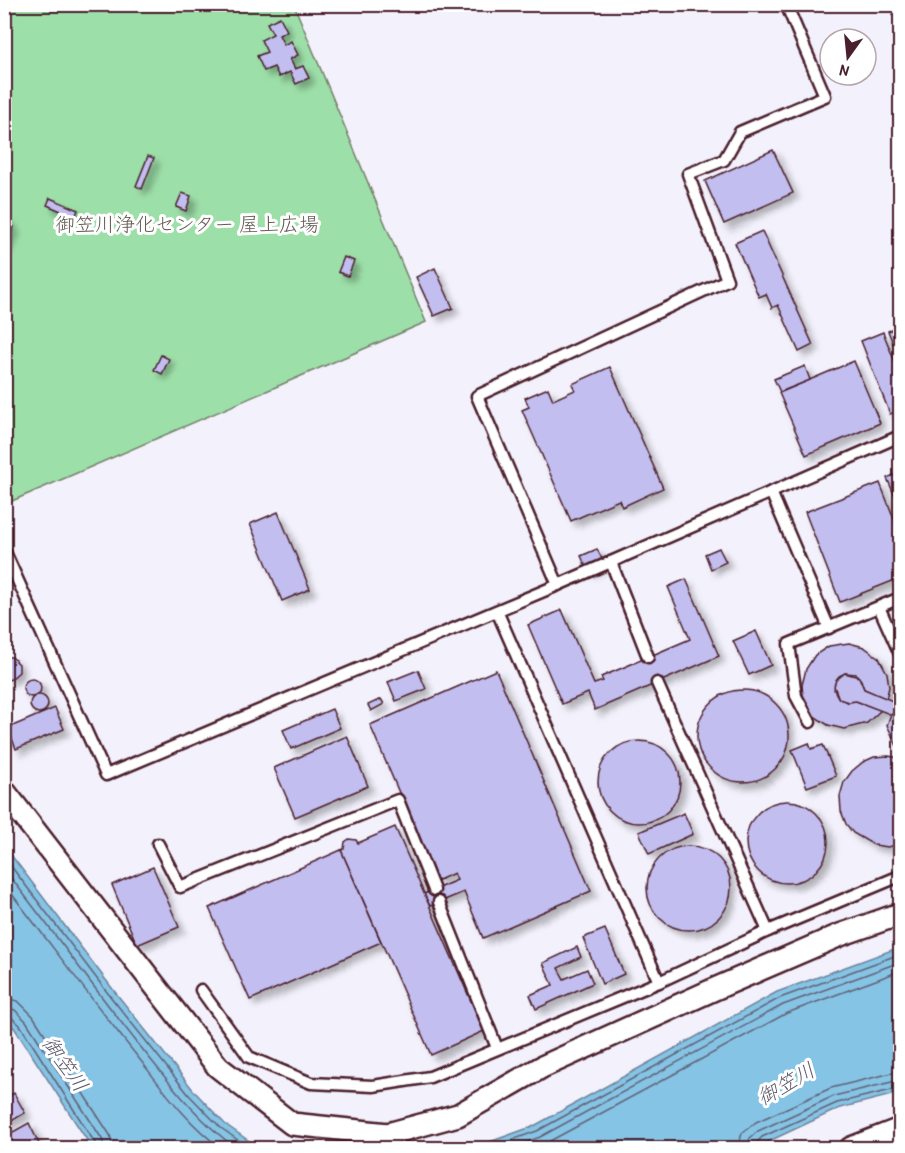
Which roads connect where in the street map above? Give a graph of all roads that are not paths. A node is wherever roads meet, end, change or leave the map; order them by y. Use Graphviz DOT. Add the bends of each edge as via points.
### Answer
graph roads {
  1 [pos="786,4"];
  2 [pos="900,436"];
  3 [pos="771,492"];
  4 [pos="4,550"];
  5 [pos="611,562"];
  6 [pos="558,585"];
  7 [pos="900,598"];
  8 [pos="879,607"];
  9 [pos="497,610"];
  10 [pos="829,628"];
  11 [pos="900,654"];
  12 [pos="648,657"];
  13 [pos="657,683"];
  14 [pos="810,722"];
  15 [pos="4,791"];
  16 [pos="158,844"];
  17 [pos="900,876"];
  18 [pos="434,890"];
  19 [pos="439,902"];
  20 [pos="900,914"];
  21 [pos="768,931"];
  22 [pos="659,982"];
  23 [pos="201,990"];
  24 [pos="497,1048"];
  25 [pos="900,1129"];
  26 [pos="851,1149"];
  1 -- 6 [label="lane" via="825,96 740,132 724,160 688,174 727,280 477,396"];
  2 -- 3 [label="lane"];
  3 -- 5 [label="lane"];
  3 -- 10 [label="lane"];
  4 -- 9 [label="lane" via="106,775"];
  5 -- 6 [label="lane"];
  5 -- 12 [label="lane"];
  6 -- 9 [label="lane"];
  7 -- 8 [label="lane"];
  8 -- 10 [label="lane"];
  8 -- 11 [label="lane"];
  9 -- 22 [label="lane"];
  10 -- 14 [label="lane" via="789,644 796,696"];
  13 -- 21 [label="lane"];
  15 -- 20 [label="street" via="218,1067 292,1124 388,1134 458,1115 542,1067 676,1006 840,935"];
  16 -- 18 [label="lane" via="180,887 398,800"];
  17 -- 21 [label="lane"];
  19 -- 24 [label="lane"];
  21 -- 22 [label="lane"];
  22 -- 24 [label="lane"];
  23 -- 24 [label="lane" via="249,1057 311,1083 373,1086 430,1077"];
  25 -- 26 [label="street"];
}
